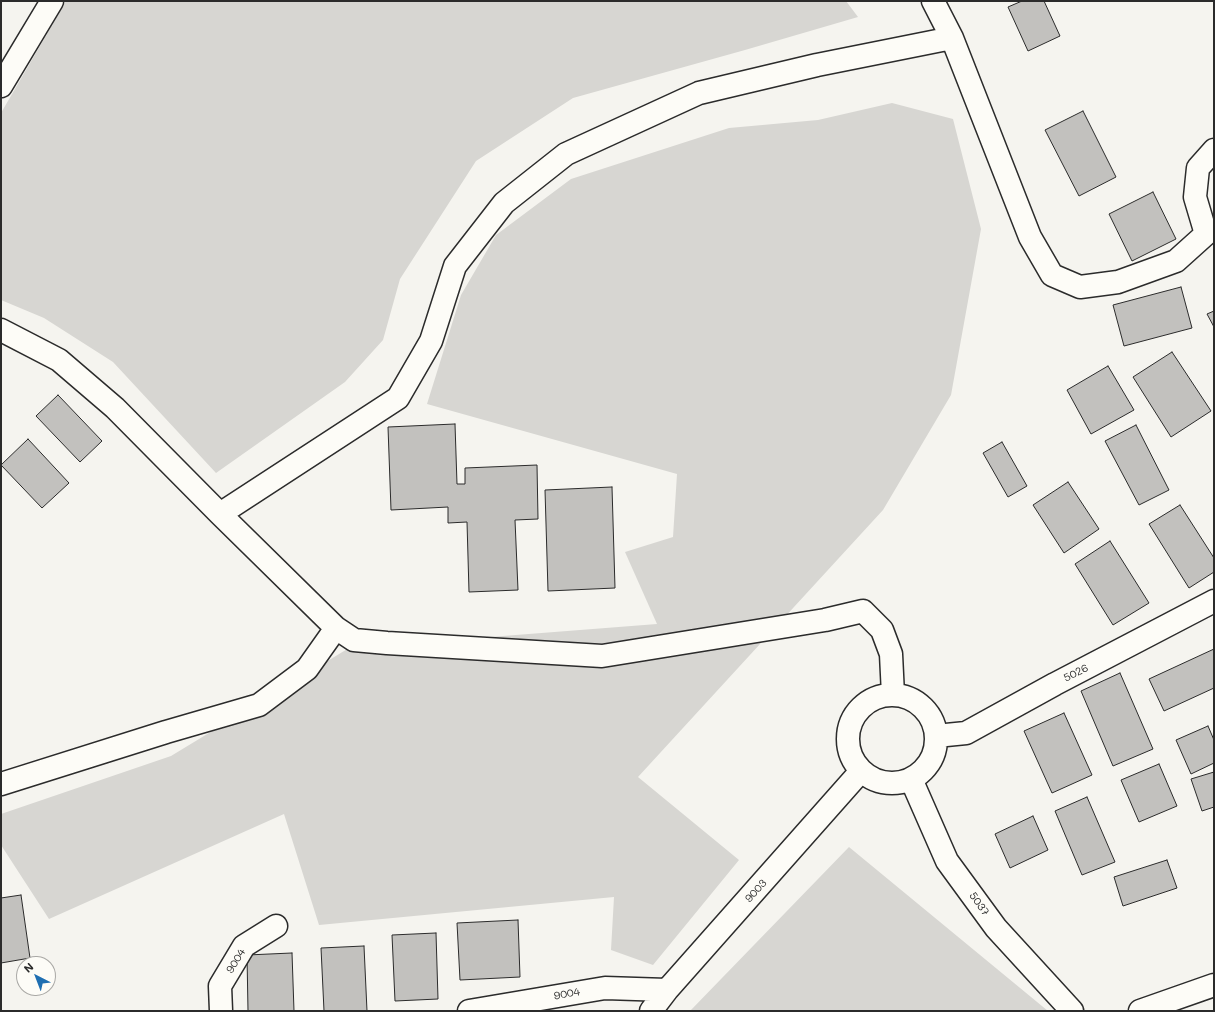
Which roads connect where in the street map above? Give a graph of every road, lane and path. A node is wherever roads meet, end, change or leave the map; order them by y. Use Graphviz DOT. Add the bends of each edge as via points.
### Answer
graph roads {
  1 [pos="52,1"];
  2 [pos="932,1"];
  3 [pos="952,38"];
  4 [pos="1,86"];
  5 [pos="1214,150"];
  6 [pos="1,330"];
  7 [pos="220,514"];
  8 [pos="1214,601"];
  9 [pos="336,628"];
  10 [pos="893,695"];
  11 [pos="936,736"];
  12 [pos="861,771"];
  13 [pos="911,780"];
  14 [pos="1,784"];
  15 [pos="276,926"];
  16 [pos="1214,985"];
  17 [pos="667,990"];
  18 [pos="221,1011"];
  19 [pos="469,1011"];
  20 [pos="651,1011"];
  21 [pos="1072,1011"];
  22 [pos="1140,1011"];
  1 -- 4 [label="street"];
  2 -- 3 [label="street"];
  3 -- 5 [label="street" via="1030,237 1052,275 1080,287 1118,282 1176,261 1206,234 1195,197 1198,168"];
  3 -- 7 [label="street" via="817,65 699,94 566,154 504,203 456,266 431,341 398,398"];
  6 -- 7 [label="street" via="59,360 115,408"];
  7 -- 9 [label="street"];
  8 -- 11 [label="street, 5026" via="966,733"];
  9 -- 10 [label="street" via="354,640 602,656 818,622 863,612 882,630 891,654"];
  9 -- 14 [label="street" via="307,669 259,705"];
  10 -- 11 [label="street" via="906,697 918,703 934,723"];
  10 -- 12 [label="street" via="880,696 868,702 851,722 849,748 853,761"];
  11 -- 13 [label="street" via="935,750 930,762"];
  12 -- 13 [label="street" via="872,779 884,783"];
  12 -- 17 [label="street, 9003"];
  13 -- 21 [label="street, 5037" via="947,861 996,928"];
  15 -- 18 [label="street, 9004" via="244,946 220,986"];
  16 -- 22 [label="street"];
  17 -- 19 [label="street, 9004" via="605,988"];
  17 -- 20 [label="street, 9003"];
}
